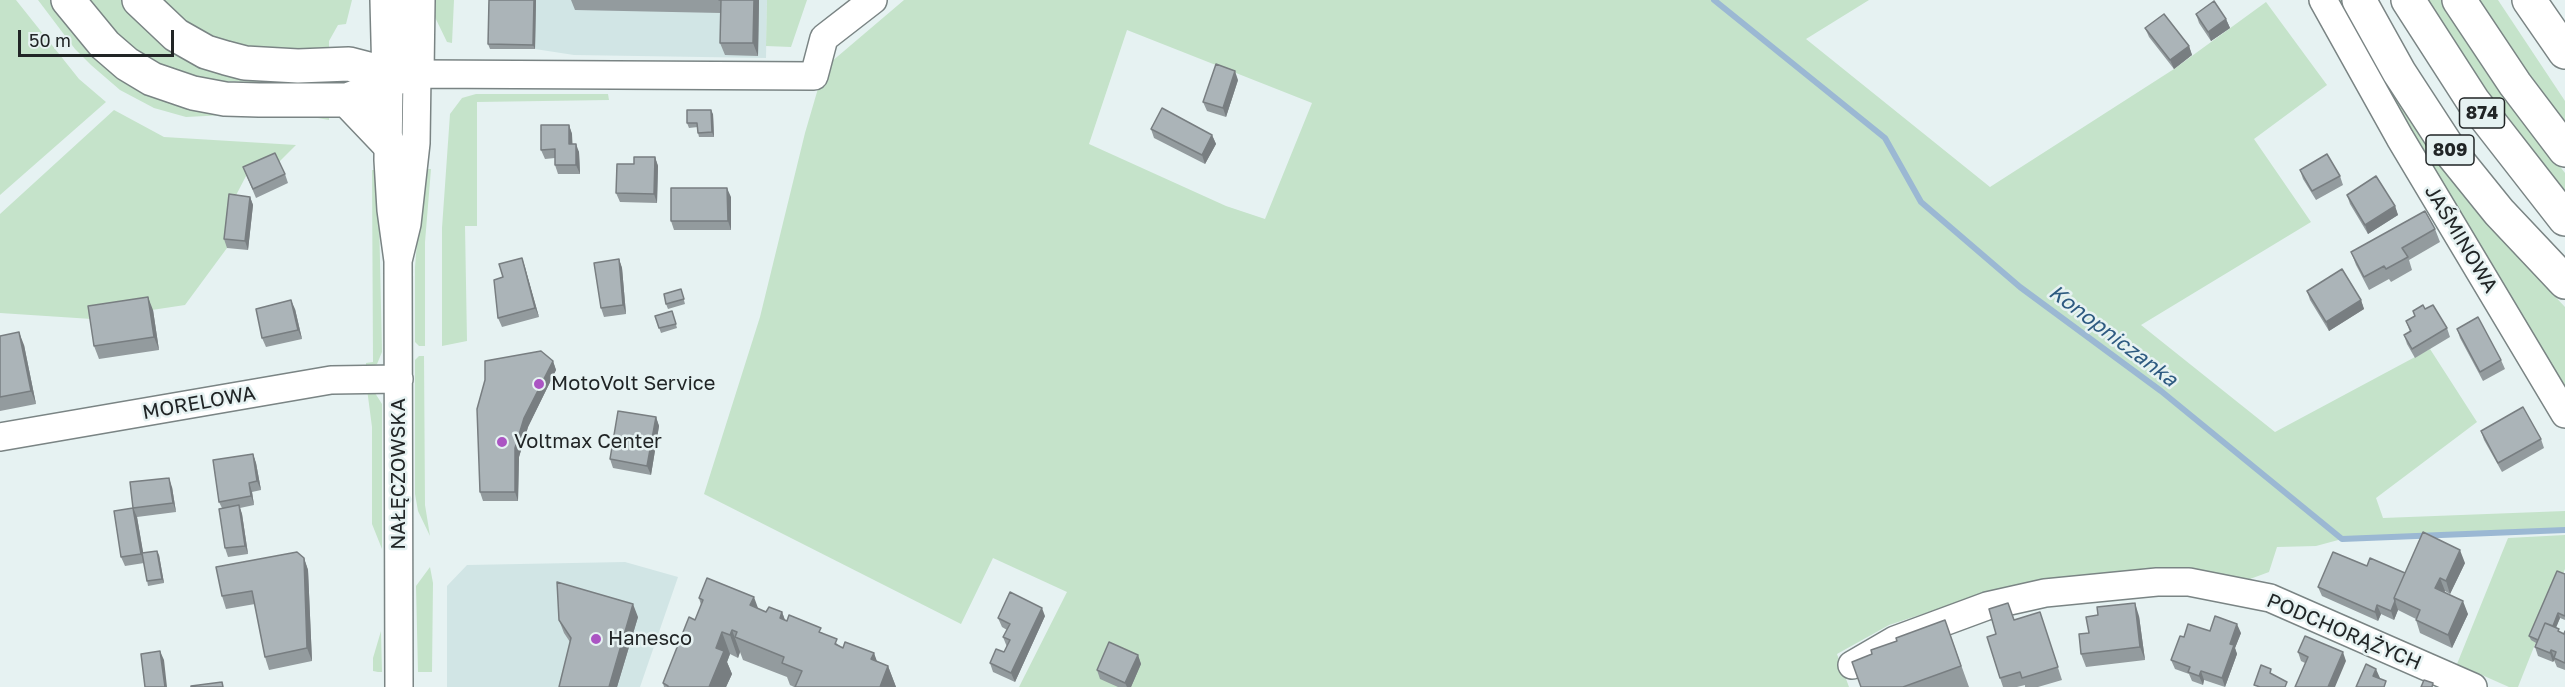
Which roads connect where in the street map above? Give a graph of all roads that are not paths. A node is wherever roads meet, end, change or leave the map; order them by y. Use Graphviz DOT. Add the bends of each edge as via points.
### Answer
graph roads {
  1 [pos="68,0"];
  2 [pos="139,0"];
  3 [pos="386,0"];
  4 [pos="418,0"];
  5 [pos="873,0"];
  6 [pos="2323,0"];
  7 [pos="2359,0"];
  8 [pos="2408,0"];
  9 [pos="2459,0"];
  10 [pos="2529,0"];
  11 [pos="2565,52"];
  12 [pos="349,64"];
  13 [pos="403,76"];
  14 [pos="347,100"];
  15 [pos="388,143"];
  16 [pos="2565,150"];
  17 [pos="2565,219"];
  18 [pos="398,261"];
  19 [pos="2565,282"];
  20 [pos="399,379"];
  21 [pos="2565,414"];
  22 [pos="0,437"];
  23 [pos="1852,665"];
  24 [pos="2460,684"];
  25 [pos="399,687"];
  1 -- 14 [label="main road" via="115,53 165,84 225,99"];
  2 -- 12 [label="main road" via="176,35 206,52 245,63"];
  3 -- 12 [label="main road"];
  3 -- 13 [label="main road, NAŁĘCZOWSKA"];
  4 -- 13 [label="main road, NAŁĘCZOWSKA"];
  5 -- 13 [label="street" via="824,38 814,76"];
  6 -- 21 [label="street, JAŚMINOWA" via="2400,138"];
  7 -- 19 [label="main road, 809" via="2398,72 2453,155 2521,237"];
  8 -- 17 [label="main road, 874" via="2473,101"];
  9 -- 16 [label="main road, 874"];
  10 -- 11 [label="main road"];
  12 -- 13 [label="main road"];
  13 -- 14 [label="main road"];
  13 -- 15 [label="street, NAŁĘCZOWSKA"];
  13 -- 18 [label="street, NAŁĘCZOWSKA" via="416,143 407,224"];
  14 -- 15 [label="main road"];
  15 -- 18 [label="street, NAŁĘCZOWSKA"];
  18 -- 20 [label="street, NAŁĘCZOWSKA"];
  20 -- 22 [label="street, MORELOWA" via="331,381"];
  20 -- 25 [label="street, NAŁĘCZOWSKA"];
  23 -- 24 [label="street, PODCHORĄŻYCH" via="1895,640 1987,606 2045,593 2189,582 2270,598"];
}
